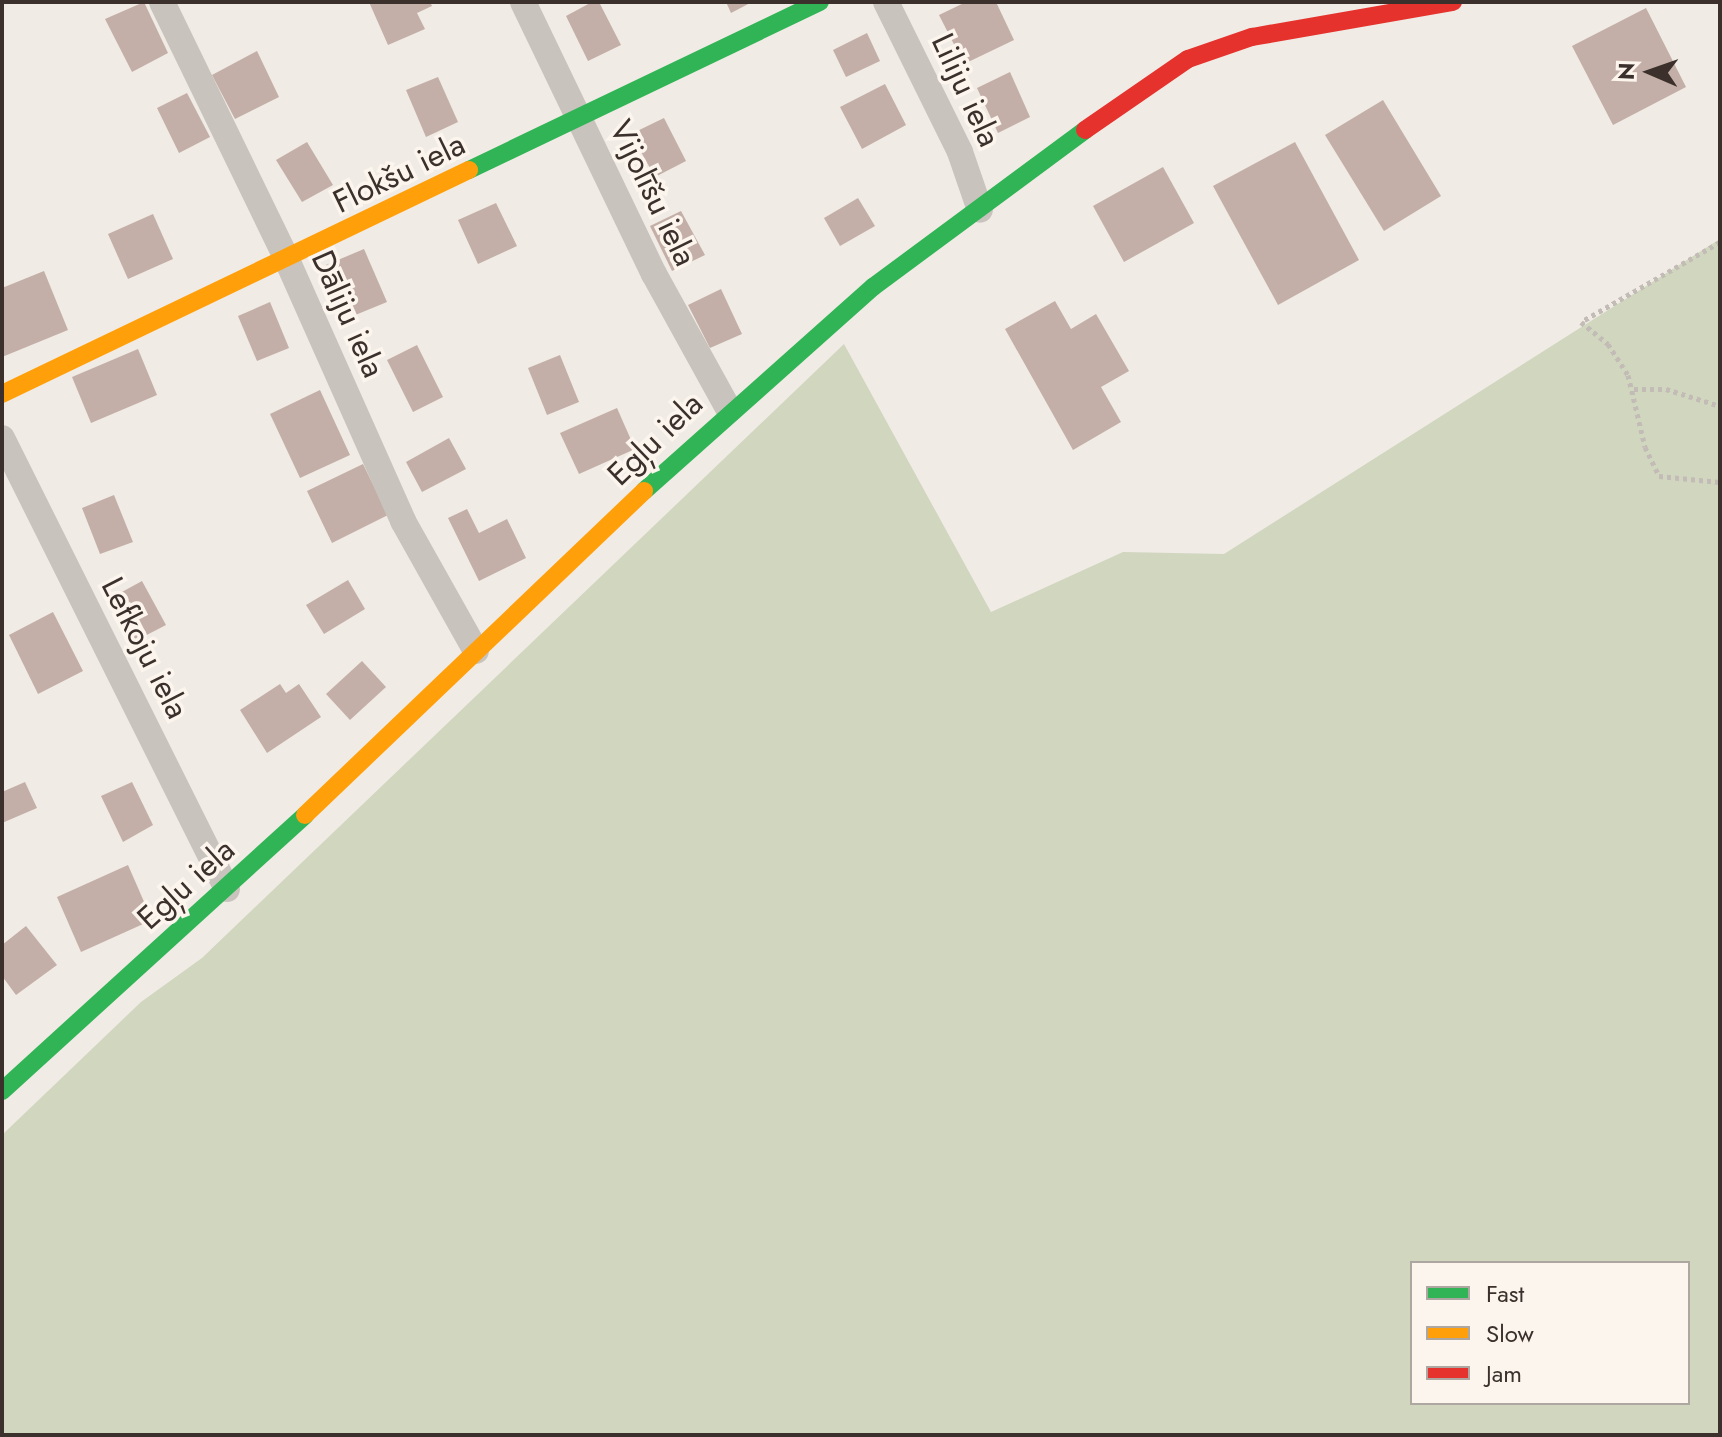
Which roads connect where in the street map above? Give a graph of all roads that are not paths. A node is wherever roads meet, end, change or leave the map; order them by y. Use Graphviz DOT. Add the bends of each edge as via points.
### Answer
graph roads {
  1 [pos="162,2"];
  2 [pos="523,2"];
  3 [pos="820,2"];
  4 [pos="886,2"];
  5 [pos="1453,2"];
  6 [pos="1339,12"];
  7 [pos="579,120"];
  8 [pos="980,210"];
  9 [pos="287,260"];
  10 [pos="2,394"];
  11 [pos="729,410"];
  12 [pos="2,438"];
  13 [pos="476,651"];
  14 [pos="227,889"];
  15 [pos="2,1091"];
  1 -- 9 [label="street, Dāliju iela"];
  2 -- 7 [label="street, Vijolīšu iela"];
  3 -- 7 [label="street, Flokšu iela"];
  4 -- 8 [label="street, Liliju iela" via="960,152"];
  5 -- 6 [label="street, Egļu iela"];
  6 -- 8 [label="street, Egļu iela" via="1188,59"];
  7 -- 9 [label="street, Flokšu iela"];
  7 -- 11 [label="street, Vijolīšu iela" via="654,274"];
  8 -- 11 [label="street, Egļu iela" via="873,287"];
  9 -- 10 [label="street, Flokšu iela"];
  9 -- 13 [label="street, Dāliju iela" via="403,521"];
  11 -- 13 [label="street, Egļu iela"];
  12 -- 14 [label="street, Lefkoju iela"];
  13 -- 14 [label="street, Egļu iela"];
  14 -- 15 [label="street, Egļu iela"];
}
